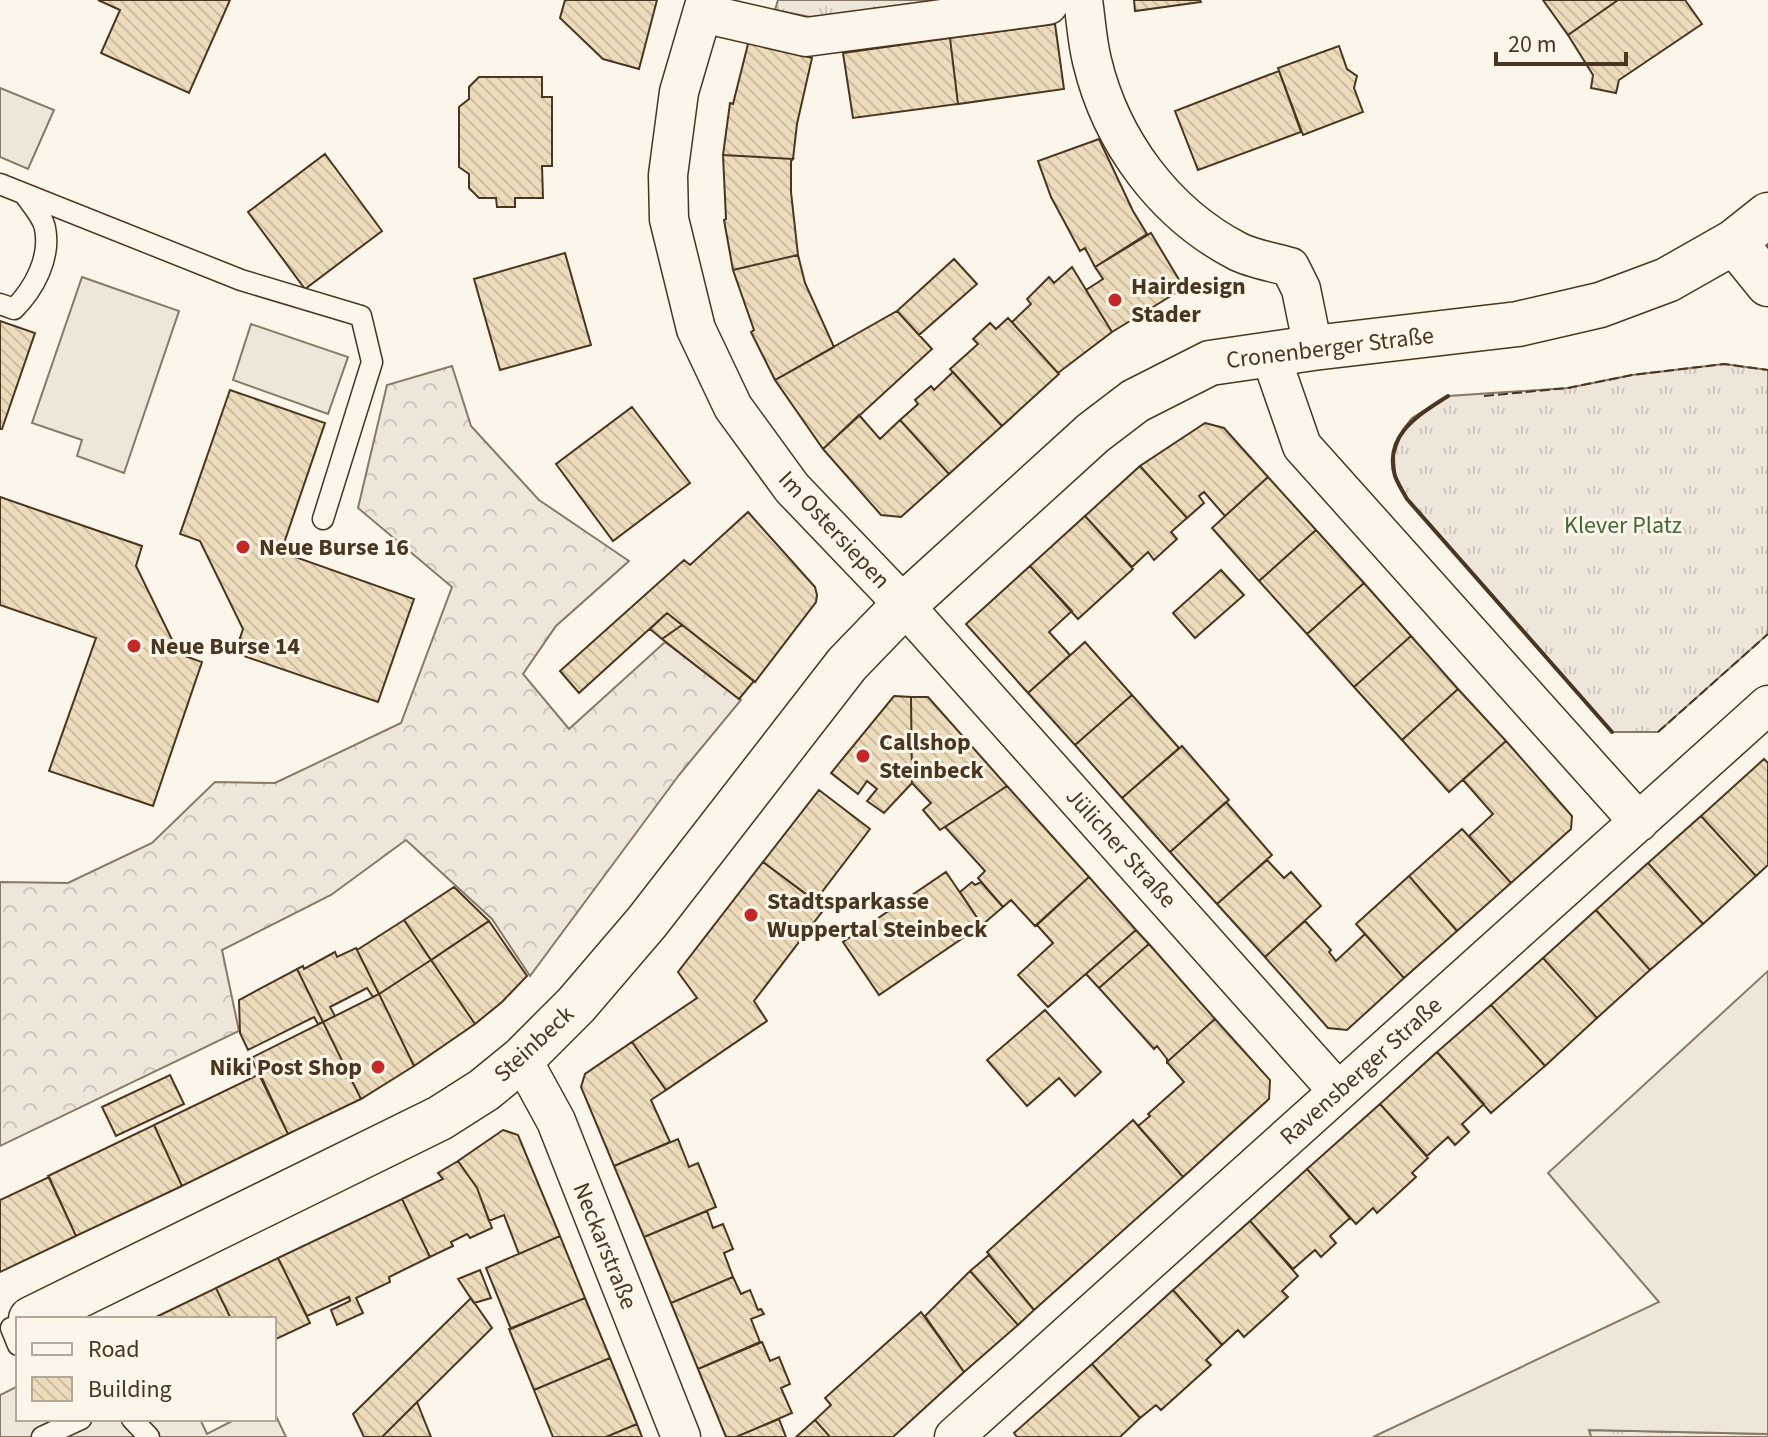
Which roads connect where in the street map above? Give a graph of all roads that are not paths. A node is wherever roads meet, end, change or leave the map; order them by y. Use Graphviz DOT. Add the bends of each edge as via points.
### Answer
graph roads {
  1 [pos="1048,0"];
  2 [pos="1083,0"];
  3 [pos="704,6"];
  4 [pos="0,184"];
  5 [pos="25,195"];
  6 [pos="1768,215"];
  7 [pos="1734,242"];
  8 [pos="1768,284"];
  9 [pos="0,304"];
  10 [pos="1313,348"];
  11 [pos="1270,354"];
  12 [pos="323,519"];
  13 [pos="904,605"];
  14 [pos="1768,705"];
  15 [pos="1639,822"];
  16 [pos="522,1059"];
  17 [pos="1338,1091"];
  18 [pos="42,1317"];
  19 [pos="74,1421"];
  20 [pos="134,1421"];
  21 [pos="48,1429"];
  22 [pos="149,1437"];
  23 [pos="681,1437"];
  24 [pos="954,1437"];
  1 -- 3 [label="street" via="1048,5 806,37"];
  2 -- 10 [label="street" via="1092,62 1135,161 1169,203 1204,231 1239,253 1290,267 1301,289"];
  3 -- 13 [label="street, Im Ostersiepen" via="679,92 668,175 669,219 696,329 733,407 792,488"];
  4 -- 5 [label="lane"];
  5 -- 9 [label="lane" via="45,226 44,258 30,293 14,309"];
  5 -- 12 [label="lane" via="241,280 361,316 372,362"];
  6 -- 7 [label="main road, Cronenberger Straße"];
  7 -- 8 [label="main road"];
  7 -- 10 [label="main road, Cronenberger Straße" via="1667,280 1600,305 1518,324"];
  10 -- 11 [label="main road, Cronenberger Straße"];
  11 -- 13 [label="main road, Cronenberger Straße" via="1210,363 1135,401"];
  11 -- 15 [label="street" via="1302,446"];
  13 -- 16 [label="main road, Steinbeck" via="847,664 647,922"];
  13 -- 17 [label="street, Jülicher Straße"];
  14 -- 15 [label="street, Ravensberger Straße"];
  15 -- 17 [label="street, Ravensberger Straße"];
  16 -- 18 [label="main road, Steinbeck" via="440,1118"];
  16 -- 23 [label="street, Neckarstraße" via="556,1121"];
  17 -- 24 [label="street, Ravensberger Straße"];
  19 -- 21 [label="lane"];
  20 -- 22 [label="lane"];
}
